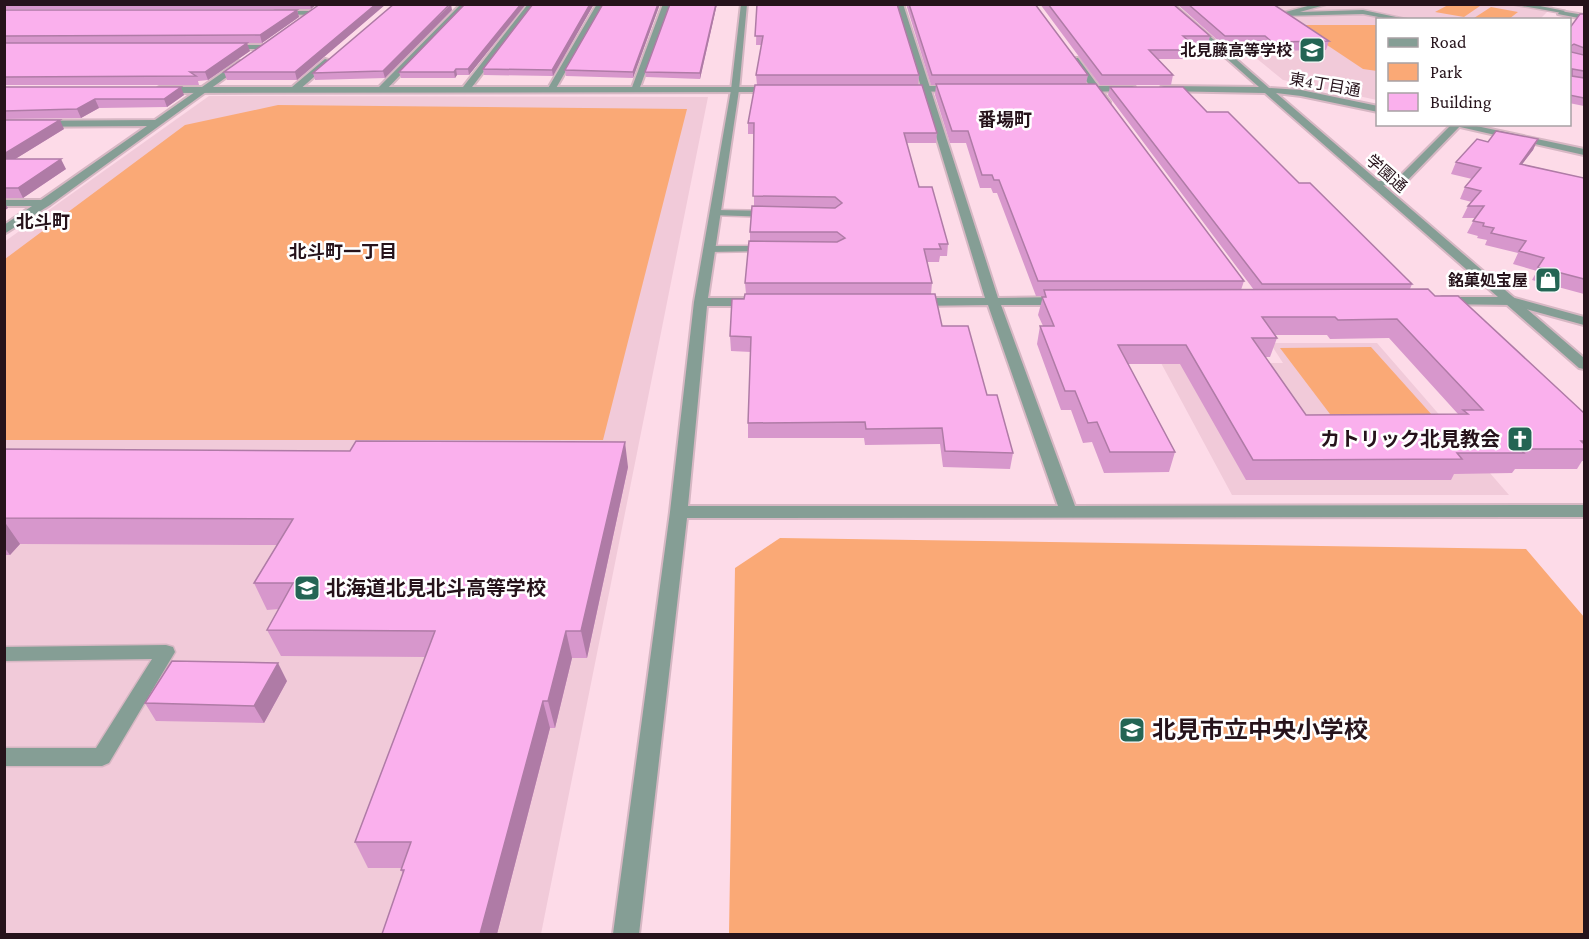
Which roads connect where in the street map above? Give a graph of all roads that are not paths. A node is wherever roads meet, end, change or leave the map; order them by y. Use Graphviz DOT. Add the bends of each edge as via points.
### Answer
graph roads {
  1 [pos="465,4"];
  2 [pos="532,4"];
  3 [pos="601,4"];
  4 [pos="667,4"];
  5 [pos="744,4"];
  6 [pos="899,4"];
  7 [pos="1168,4"];
  8 [pos="1325,4"];
  9 [pos="1344,4"];
  10 [pos="1514,4"];
  11 [pos="1568,4"];
  12 [pos="1363,12"];
  13 [pos="266,13"];
  14 [pos="1558,15"];
  15 [pos="1584,17"];
  16 [pos="1396,18"];
  17 [pos="294,26"];
  18 [pos="274,40"];
  19 [pos="217,47"];
  20 [pos="264,47"];
  21 [pos="1068,52"];
  22 [pos="337,54"];
  23 [pos="295,89"];
  24 [pos="382,89"];
  25 [pos="466,89"];
  26 [pos="972,89"];
  27 [pos="1063,89"];
  28 [pos="1097,89"];
  29 [pos="1141,89"];
  30 [pos="1152,89"];
  31 [pos="151,90"];
  32 [pos="206,90"];
  33 [pos="551,90"];
  34 [pos="635,90"];
  35 [pos="735,90"];
  36 [pos="783,90"];
  37 [pos="890,90"];
  38 [pos="926,90"];
  39 [pos="1268,90"];
  40 [pos="1111,109"];
  41 [pos="1376,109"];
  42 [pos="157,123"];
  43 [pos="4,124"];
  44 [pos="1455,126"];
  45 [pos="1461,126"];
  46 [pos="1584,152"];
  47 [pos="1376,184"];
  48 [pos="4,203"];
  49 [pos="46,203"];
  50 [pos="715,213"];
  51 [pos="787,214"];
  52 [pos="4,231"];
  53 [pos="709,249"];
  54 [pos="779,249"];
  55 [pos="1076,301"];
  56 [pos="1429,301"];
  57 [pos="1511,301"];
  58 [pos="700,302"];
  59 [pos="771,302"];
  60 [pos="900,302"];
  61 [pos="993,302"];
  62 [pos="1584,321"];
  63 [pos="1584,366"];
  64 [pos="1068,510"];
  65 [pos="1584,511"];
  66 [pos="679,512"];
  67 [pos="4,654"];
  68 [pos="4,757"];
  69 [pos="626,934"];
  1 -- 24 [label="street"];
  2 -- 25 [label="street"];
  3 -- 33 [label="street"];
  4 -- 34 [label="street"];
  5 -- 35 [label="street"];
  6 -- 38 [label="street"];
  7 -- 39 [label="street, 学園通"];
  8 -- 12 [label="lane" via="1281,14"];
  9 -- 12 [label="lane"];
  10 -- 14 [label="lane"];
  11 -- 14 [label="street"];
  12 -- 16 [label="lane"];
  13 -- 17 [label="street" via="317,11"];
  14 -- 15 [label="street"];
  18 -- 20 [label="street"];
  19 -- 20 [label="street"];
  20 -- 32 [label="street"];
  21 -- 28 [label="street"];
  22 -- 23 [label="street"];
  23 -- 24 [label="street"];
  23 -- 32 [label="street"];
  24 -- 25 [label="street"];
  25 -- 33 [label="street"];
  26 -- 38 [label="street"];
  27 -- 28 [label="street"];
  28 -- 29 [label="street"];
  28 -- 40 [label="street"];
  30 -- 39 [label="street, 東4丁目通"];
  31 -- 32 [label="street"];
  32 -- 42 [label="street"];
  33 -- 34 [label="street"];
  34 -- 35 [label="street"];
  35 -- 36 [label="street"];
  35 -- 50 [label="street"];
  37 -- 38 [label="street"];
  38 -- 61 [label="street"];
  39 -- 41 [label="street, 東4丁目通"];
  39 -- 47 [label="street, 学園通"];
  42 -- 43 [label="street"];
  42 -- 49 [label="street"];
  44 -- 47 [label="street" via="1400,182"];
  45 -- 46 [label="street"];
  47 -- 57 [label="street, 学園通"];
  48 -- 49 [label="street"];
  49 -- 52 [label="street"];
  50 -- 51 [label="lane"];
  50 -- 53 [label="street"];
  53 -- 54 [label="lane"];
  53 -- 58 [label="street"];
  55 -- 61 [label="street"];
  56 -- 57 [label="street"];
  57 -- 62 [label="street"];
  57 -- 63 [label="street, 学園通"];
  58 -- 59 [label="street"];
  58 -- 66 [label="street"];
  60 -- 61 [label="street"];
  61 -- 64 [label="street"];
  64 -- 65 [label="street"];
  64 -- 66 [label="street"];
  66 -- 69 [label="street"];
  67 -- 68 [label="lane" via="166,652 102,757"];
}
